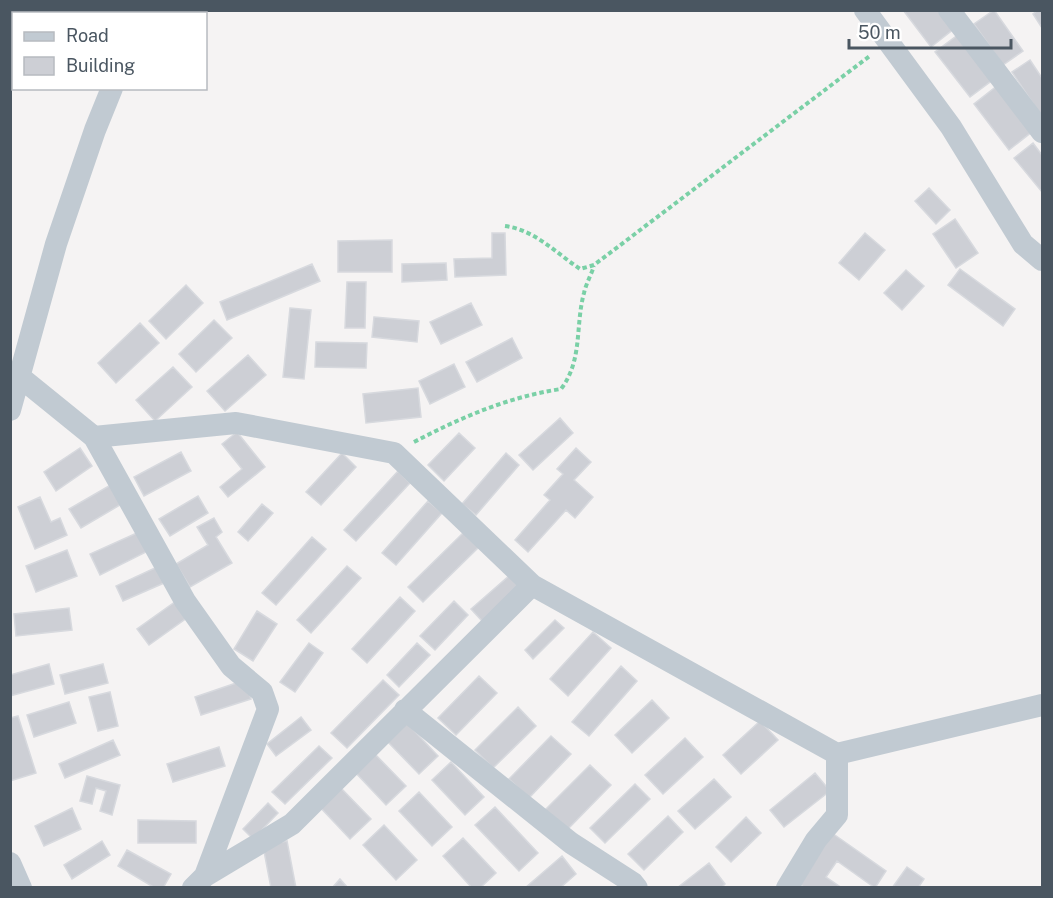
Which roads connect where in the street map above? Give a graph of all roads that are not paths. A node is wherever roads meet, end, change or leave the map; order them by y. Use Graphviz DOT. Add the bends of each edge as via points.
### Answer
graph roads {
  1 [pos="864,10"];
  2 [pos="949,10"];
  3 [pos="111,90"];
  4 [pos="1042,132"];
  5 [pos="1042,260"];
  6 [pos="20,377"];
  7 [pos="10,410"];
  8 [pos="94,437"];
  9 [pos="532,585"];
  10 [pos="1042,705"];
  11 [pos="405,710"];
  12 [pos="837,754"];
  13 [pos="10,863"];
  14 [pos="199,882"];
  15 [pos="789,887"];
  16 [pos="21,888"];
  17 [pos="637,888"];
  1 -- 5 [label="street" via="951,127 1023,244"];
  2 -- 4 [label="street"];
  3 -- 6 [label="street" via="56,244"];
  6 -- 7 [label="street"];
  6 -- 8 [label="street"];
  8 -- 9 [label="street" via="236,423 394,453"];
  8 -- 14 [label="street" via="185,601 231,666 262,692 268,709"];
  9 -- 11 [label="street"];
  9 -- 12 [label="street"];
  10 -- 12 [label="street"];
  11 -- 14 [label="street" via="292,824"];
  11 -- 17 [label="street" via="571,843"];
  12 -- 15 [label="street" via="837,815 816,840"];
  13 -- 16 [label="street"];
}
